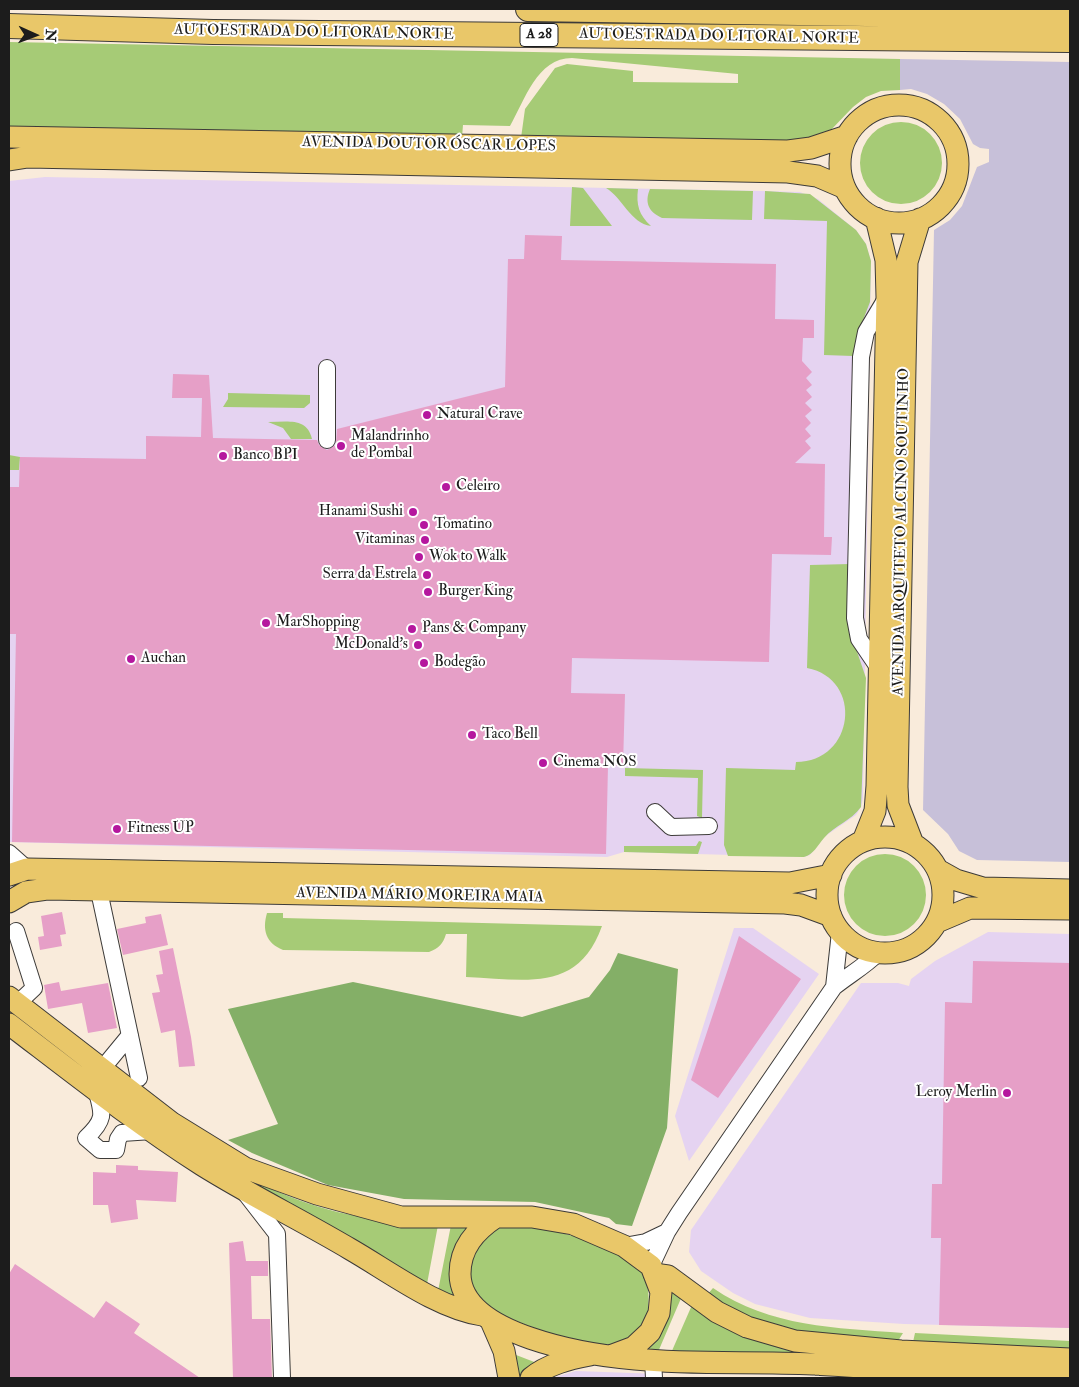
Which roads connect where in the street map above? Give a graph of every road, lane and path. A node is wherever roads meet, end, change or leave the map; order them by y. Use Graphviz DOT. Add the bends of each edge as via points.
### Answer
graph roads {
  1 [pos="528,9"];
  2 [pos="1070,17"];
  3 [pos="9,26"];
  4 [pos="1070,40"];
  5 [pos="847,136"];
  6 [pos="9,137"];
  7 [pos="9,160"];
  8 [pos="845,188"];
  9 [pos="876,218"];
  10 [pos="920,218"];
  11 [pos="328,368"];
  12 [pos="327,440"];
  13 [pos="655,812"];
  14 [pos="709,826"];
  15 [pos="863,841"];
  16 [pos="913,844"];
  17 [pos="9,853"];
  18 [pos="938,870"];
  19 [pos="18,872"];
  20 [pos="831,874"];
  21 [pos="1070,890"];
  22 [pos="98,891"];
  23 [pos="9,902"];
  24 [pos="1070,909"];
  25 [pos="937,922"];
  26 [pos="836,924"];
  27 [pos="16,931"];
  28 [pos="878,953"];
  29 [pos="834,987"];
  30 [pos="13,1000"];
  31 [pos="9,1024"];
  32 [pos="130,1035"];
  33 [pos="139,1078"];
  34 [pos="99,1079"];
  35 [pos="152,1131"];
  36 [pos="243,1190"];
  37 [pos="496,1216"];
  38 [pos="311,1226"];
  39 [pos="667,1232"];
  40 [pos="277,1234"];
  41 [pos="624,1246"];
  42 [pos="652,1270"];
  43 [pos="486,1318"];
  44 [pos="603,1355"];
  45 [pos="1070,1359"];
  46 [pos="654,1369"];
  47 [pos="938,1374"];
  48 [pos="1043,1377"];
  49 [pos="1070,1377"];
  50 [pos="282,1378"];
  51 [pos="508,1378"];
  52 [pos="531,1378"];
  1 -- 2 [label="highway, AUTOESTRADA DO LITORAL NORTE / A 28"];
  3 -- 4 [label="highway, AUTOESTRADA DO LITORAL NORTE / A 28" via="213,32"];
  5 -- 6 [label="main road, AVENIDA DOUTOR ÓSCAR LOPES" via="811,148 788,151"];
  5 -- 8 [label="main road" via="841,153 840,171"];
  5 -- 10 [label="main road" via="864,116 888,106 905,105 922,109 948,131 958,164 955,182 941,204"];
  7 -- 8 [label="main road, AVENIDA DOUTOR ÓSCAR LOPES" via="28,157 788,172 818,176"];
  8 -- 9 [label="main road" via="858,206"];
  9 -- 10 [label="main road" via="898,222"];
  9 -- 15 [label="main road, AVENIDA ARQUITETO ALCINO SOUTINHO" via="886,260 887,297 878,786 875,810"];
  10 -- 16 [label="main road, AVENIDA ARQUITETO ALCINO SOUTINHO" via="907,262 897,787 898,805"];
  11 -- 12 [label="street"];
  13 -- 14 [label="street" via="671,827"];
  15 -- 16 [label="main road" via="897,838"];
  15 -- 20 [label="main road" via="849,849"];
  16 -- 18 [label="main road" via="932,860"];
  17 -- 19 [label="street"];
  18 -- 21 [label="main road" via="983,888"];
  18 -- 25 [label="main road" via="943,896"];
  19 -- 20 [label="main road, AVENIDA MÁRIO MOREIRA MAIA" via="790,883"];
  20 -- 26 [label="main road" via="828,888"];
  22 -- 23 [label="main road, AVENIDA MÁRIO MOREIRA MAIA" via="47,889 26,892"];
  22 -- 26 [label="main road, AVENIDA MÁRIO MOREIRA MAIA" via="785,903 801,905"];
  22 -- 32 [label="street"];
  24 -- 25 [label="main road" via="970,908"];
  25 -- 28 [label="main road" via="927,936 913,946 897,952"];
  26 -- 28 [label="main road" via="857,945"];
  26 -- 29 [label="street"];
  27 -- 30 [label="street" via="34,988"];
  28 -- 29 [label="street"];
  29 -- 39 [label="street"];
  30 -- 34 [label="main road"];
  31 -- 34 [label="main road"];
  32 -- 33 [label="street"];
  32 -- 34 [label="street"];
  34 -- 35 [label="main road"];
  34 -- 35 [label="street" via="100,1124 86,1138 100,1150 116,1150 122,1133"];
  34 -- 37 [label="main road" via="245,1168 317,1194 401,1217"];
  35 -- 36 [label="main road"];
  36 -- 38 [label="main road"];
  36 -- 40 [label="street"];
  37 -- 41 [label="main road" via="532,1217 573,1224"];
  37 -- 43 [label="main road" via="482,1226 462,1255 460,1276 466,1297"];
  38 -- 40 [label="street" via="288,1228"];
  38 -- 43 [label="main road" via="429,1295"];
  39 -- 41 [label="street" via="646,1242"];
  39 -- 42 [label="street"];
  40 -- 50 [label="street"];
  41 -- 42 [label="main road"];
  42 -- 44 [label="main road" via="661,1292 659,1313 650,1332 634,1347"];
  42 -- 45 [label="main road" via="668,1276 717,1312 747,1327 795,1341 901,1351"];
  43 -- 44 [label="main road" via="528,1338"];
  43 -- 51 [label="main road" via="504,1351"];
  44 -- 46 [label="main road"];
  44 -- 52 [label="main road" via="554,1365"];
  46 -- 47 [label="main road" via="807,1364"];
  47 -- 48 [label="main road"];
  48 -- 49 [label="main road"];
}
